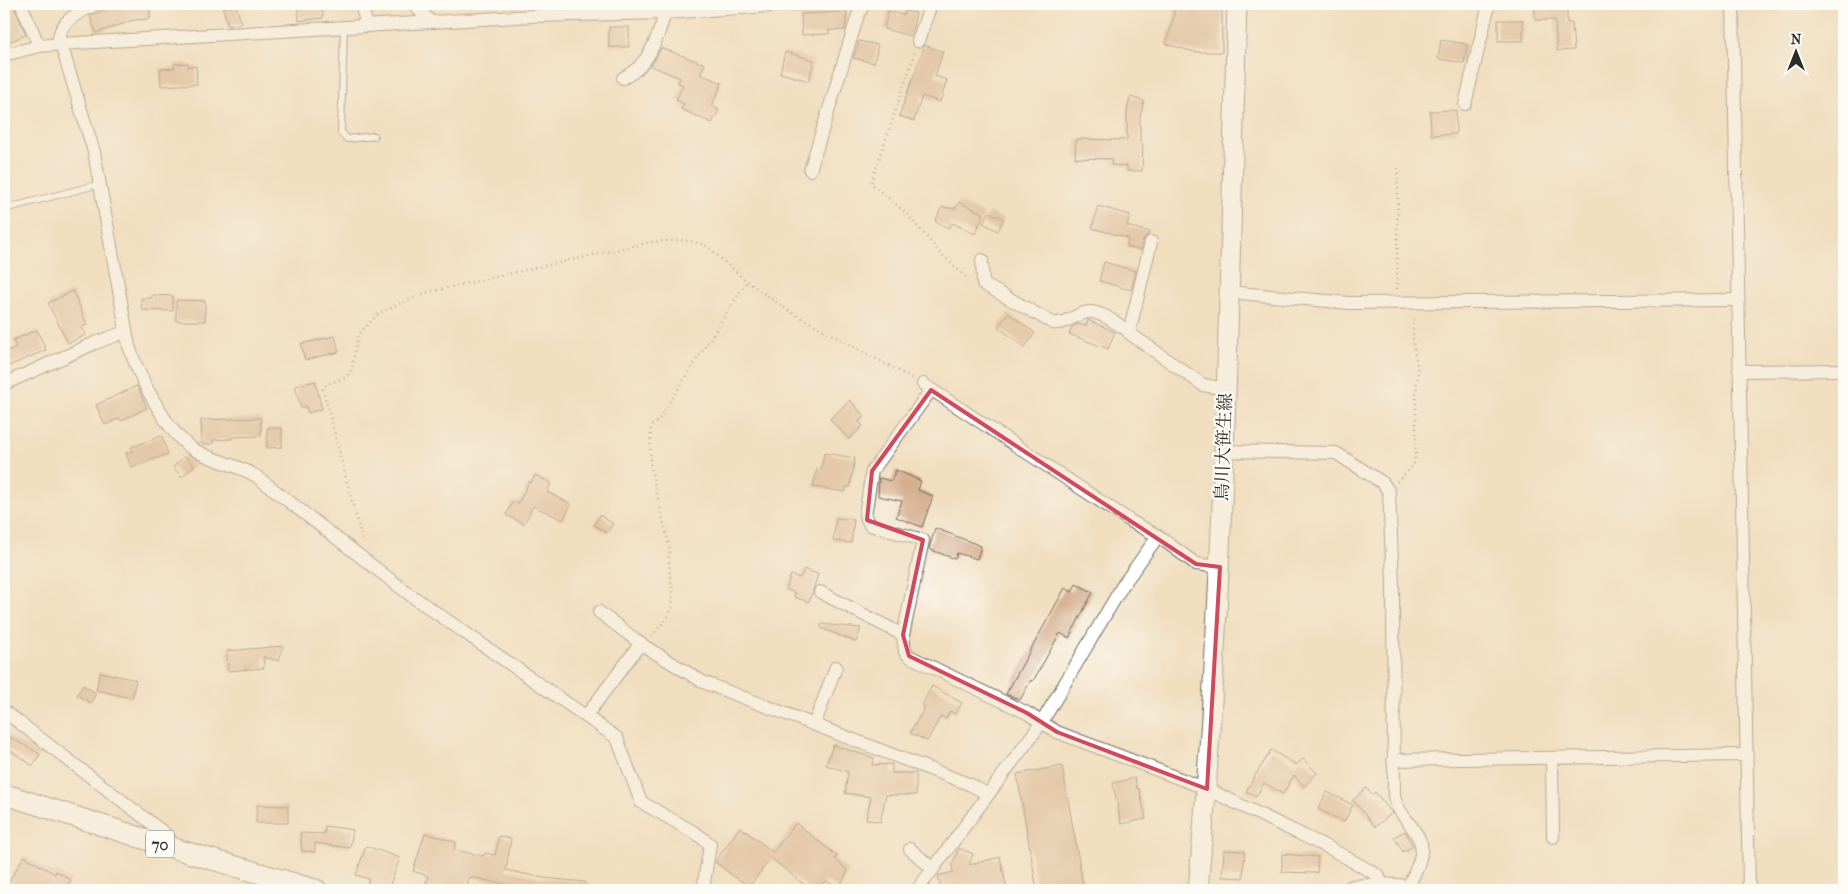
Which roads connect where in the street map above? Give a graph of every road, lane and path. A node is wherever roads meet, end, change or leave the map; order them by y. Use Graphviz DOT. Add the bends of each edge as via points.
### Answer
graph roads {
  1 [pos="21,4"];
  2 [pos="97,4"];
  3 [pos="361,4"];
  4 [pos="413,4"];
  5 [pos="554,4"];
  6 [pos="799,4"];
  7 [pos="864,4"];
  8 [pos="932,4"];
  9 [pos="1237,4"];
  10 [pos="1490,4"];
  11 [pos="1733,4"];
  12 [pos="665,13"];
  13 [pos="563,15"];
  14 [pos="431,22"];
  15 [pos="367,26"];
  16 [pos="344,27"];
  17 [pos="918,41"];
  18 [pos="61,44"];
  19 [pos="38,46"];
  20 [pos="4,55"];
  21 [pos="623,78"];
  22 [pos="1465,104"];
  23 [pos="374,136"];
  24 [pos="1398,165"];
  25 [pos="810,170"];
  26 [pos="100,184"];
  27 [pos="4,209"];
  28 [pos="1152,242"];
  29 [pos="982,260"];
  30 [pos="982,280"];
  31 [pos="747,281"];
  32 [pos="1228,292"];
  33 [pos="1738,300"];
  34 [pos="1411,302"];
  35 [pos="1397,303"];
  36 [pos="1129,331"];
  37 [pos="125,332"];
  38 [pos="1844,370"];
  39 [pos="1740,371"];
  40 [pos="4,384"];
  41 [pos="927,387"];
  42 [pos="1226,389"];
  43 [pos="1224,451"];
  44 [pos="1387,486"];
  45 [pos="1158,536"];
  46 [pos="359,555"];
  47 [pos="1220,567"];
  48 [pos="820,592"];
  49 [pos="599,612"];
  50 [pos="903,634"];
  51 [pos="643,644"];
  52 [pos="836,667"];
  53 [pos="4,711"];
  54 [pos="586,716"];
  55 [pos="1042,722"];
  56 [pos="814,725"];
  57 [pos="1746,755"];
  58 [pos="1552,758"];
  59 [pos="1393,760"];
  60 [pos="1207,789"];
  61 [pos="4,794"];
  62 [pos="987,794"];
  63 [pos="1553,837"];
  64 [pos="176,849"];
  65 [pos="910,849"];
  66 [pos="933,870"];
  67 [pos="1382,888"];
  68 [pos="317,890"];
  69 [pos="703,890"];
  70 [pos="917,890"];
  71 [pos="1198,890"];
  72 [pos="1353,890"];
  73 [pos="1408,890"];
  74 [pos="1749,890"];
  1 -- 19 [label="street"];
  2 -- 18 [label="street" via="63,25"];
  3 -- 15 [label="street"];
  4 -- 14 [label="street"];
  5 -- 13 [label="street"];
  6 -- 12 [label="street"];
  7 -- 25 [label="street"];
  8 -- 17 [label="street"];
  9 -- 32 [label="street, 鳥川大笹生線"];
  10 -- 22 [label="street"];
  11 -- 33 [label="street"];
  12 -- 13 [label="street"];
  12 -- 21 [label="street" via="651,51 635,72"];
  13 -- 14 [label="street"];
  14 -- 15 [label="street"];
  15 -- 16 [label="street"];
  16 -- 18 [label="street"];
  16 -- 23 [label="lane" via="341,132 347,139"];
  17 -- 30 [label="path" via="871,183 906,213 940,253 970,280"];
  18 -- 19 [label="street"];
  18 -- 26 [label="street" via="94,152"];
  19 -- 20 [label="street"];
  24 -- 35 [label="path"];
  26 -- 27 [label="lane"];
  26 -- 37 [label="street"];
  28 -- 36 [label="street"];
  29 -- 30 [label="street"];
  30 -- 36 [label="street" via="983,284 1053,323 1065,323 1085,313 1094,313"];
  31 -- 41 [label="path" via="801,319"];
  31 -- 46 [label="path" via="700,243 661,241 424,292 379,313 358,335 348,374 325,385 322,390 361,532"];
  31 -- 51 [label="path" via="657,422 651,426 650,464 670,550 672,603 670,613"];
  32 -- 35 [label="street" via="1312,301"];
  32 -- 42 [label="street, 鳥川大笹生線"];
  33 -- 34 [label="street"];
  33 -- 39 [label="street"];
  34 -- 35 [label="street"];
  34 -- 44 [label="path" via="1418,371 1416,455 1413,466 1402,480"];
  36 -- 42 [label="street" via="1203,385"];
  37 -- 40 [label="street"];
  37 -- 46 [label="street" via="136,369 182,440 202,454 256,476"];
  38 -- 39 [label="street"];
  39 -- 57 [label="street"];
  41 -- 45 [label="street"];
  41 -- 50 [label="street" via="872,471 865,515 870,524 922,540"];
  42 -- 43 [label="street, 鳥川大笹生線"];
  43 -- 44 [label="street" via="1336,453"];
  43 -- 47 [label="street, 鳥川大笹生線"];
  44 -- 59 [label="street" via="1393,582"];
  45 -- 47 [label="street" via="1196,564"];
  45 -- 55 [label="street" via="1123,585"];
  46 -- 54 [label="street" via="409,594"];
  47 -- 60 [label="street, 鳥川大笹生線"];
  48 -- 50 [label="street"];
  49 -- 51 [label="street"];
  50 -- 55 [label="street" via="905,652 909,656"];
  51 -- 54 [label="street"];
  51 -- 56 [label="street" via="703,682"];
  52 -- 56 [label="street"];
  53 -- 64 [label="street" via="167,835"];
  54 -- 69 [label="street" via="617,738 641,802 710,844"];
  55 -- 60 [label="street" via="1057,732"];
  55 -- 62 [label="street"];
  56 -- 62 [label="street"];
  57 -- 58 [label="street"];
  57 -- 74 [label="street"];
  58 -- 59 [label="street"];
  58 -- 63 [label="street"];
  59 -- 73 [label="street" via="1395,802 1421,844"];
  60 -- 67 [label="street" via="1370,869 1380,876"];
  60 -- 71 [label="street, 鳥川大笹生線"];
  61 -- 64 [label="main road, 70"];
  62 -- 66 [label="street"];
  64 -- 68 [label="main road, 70"];
  65 -- 66 [label="street"];
  66 -- 70 [label="street"];
  67 -- 72 [label="main road"];
  67 -- 73 [label="main road"];
}
